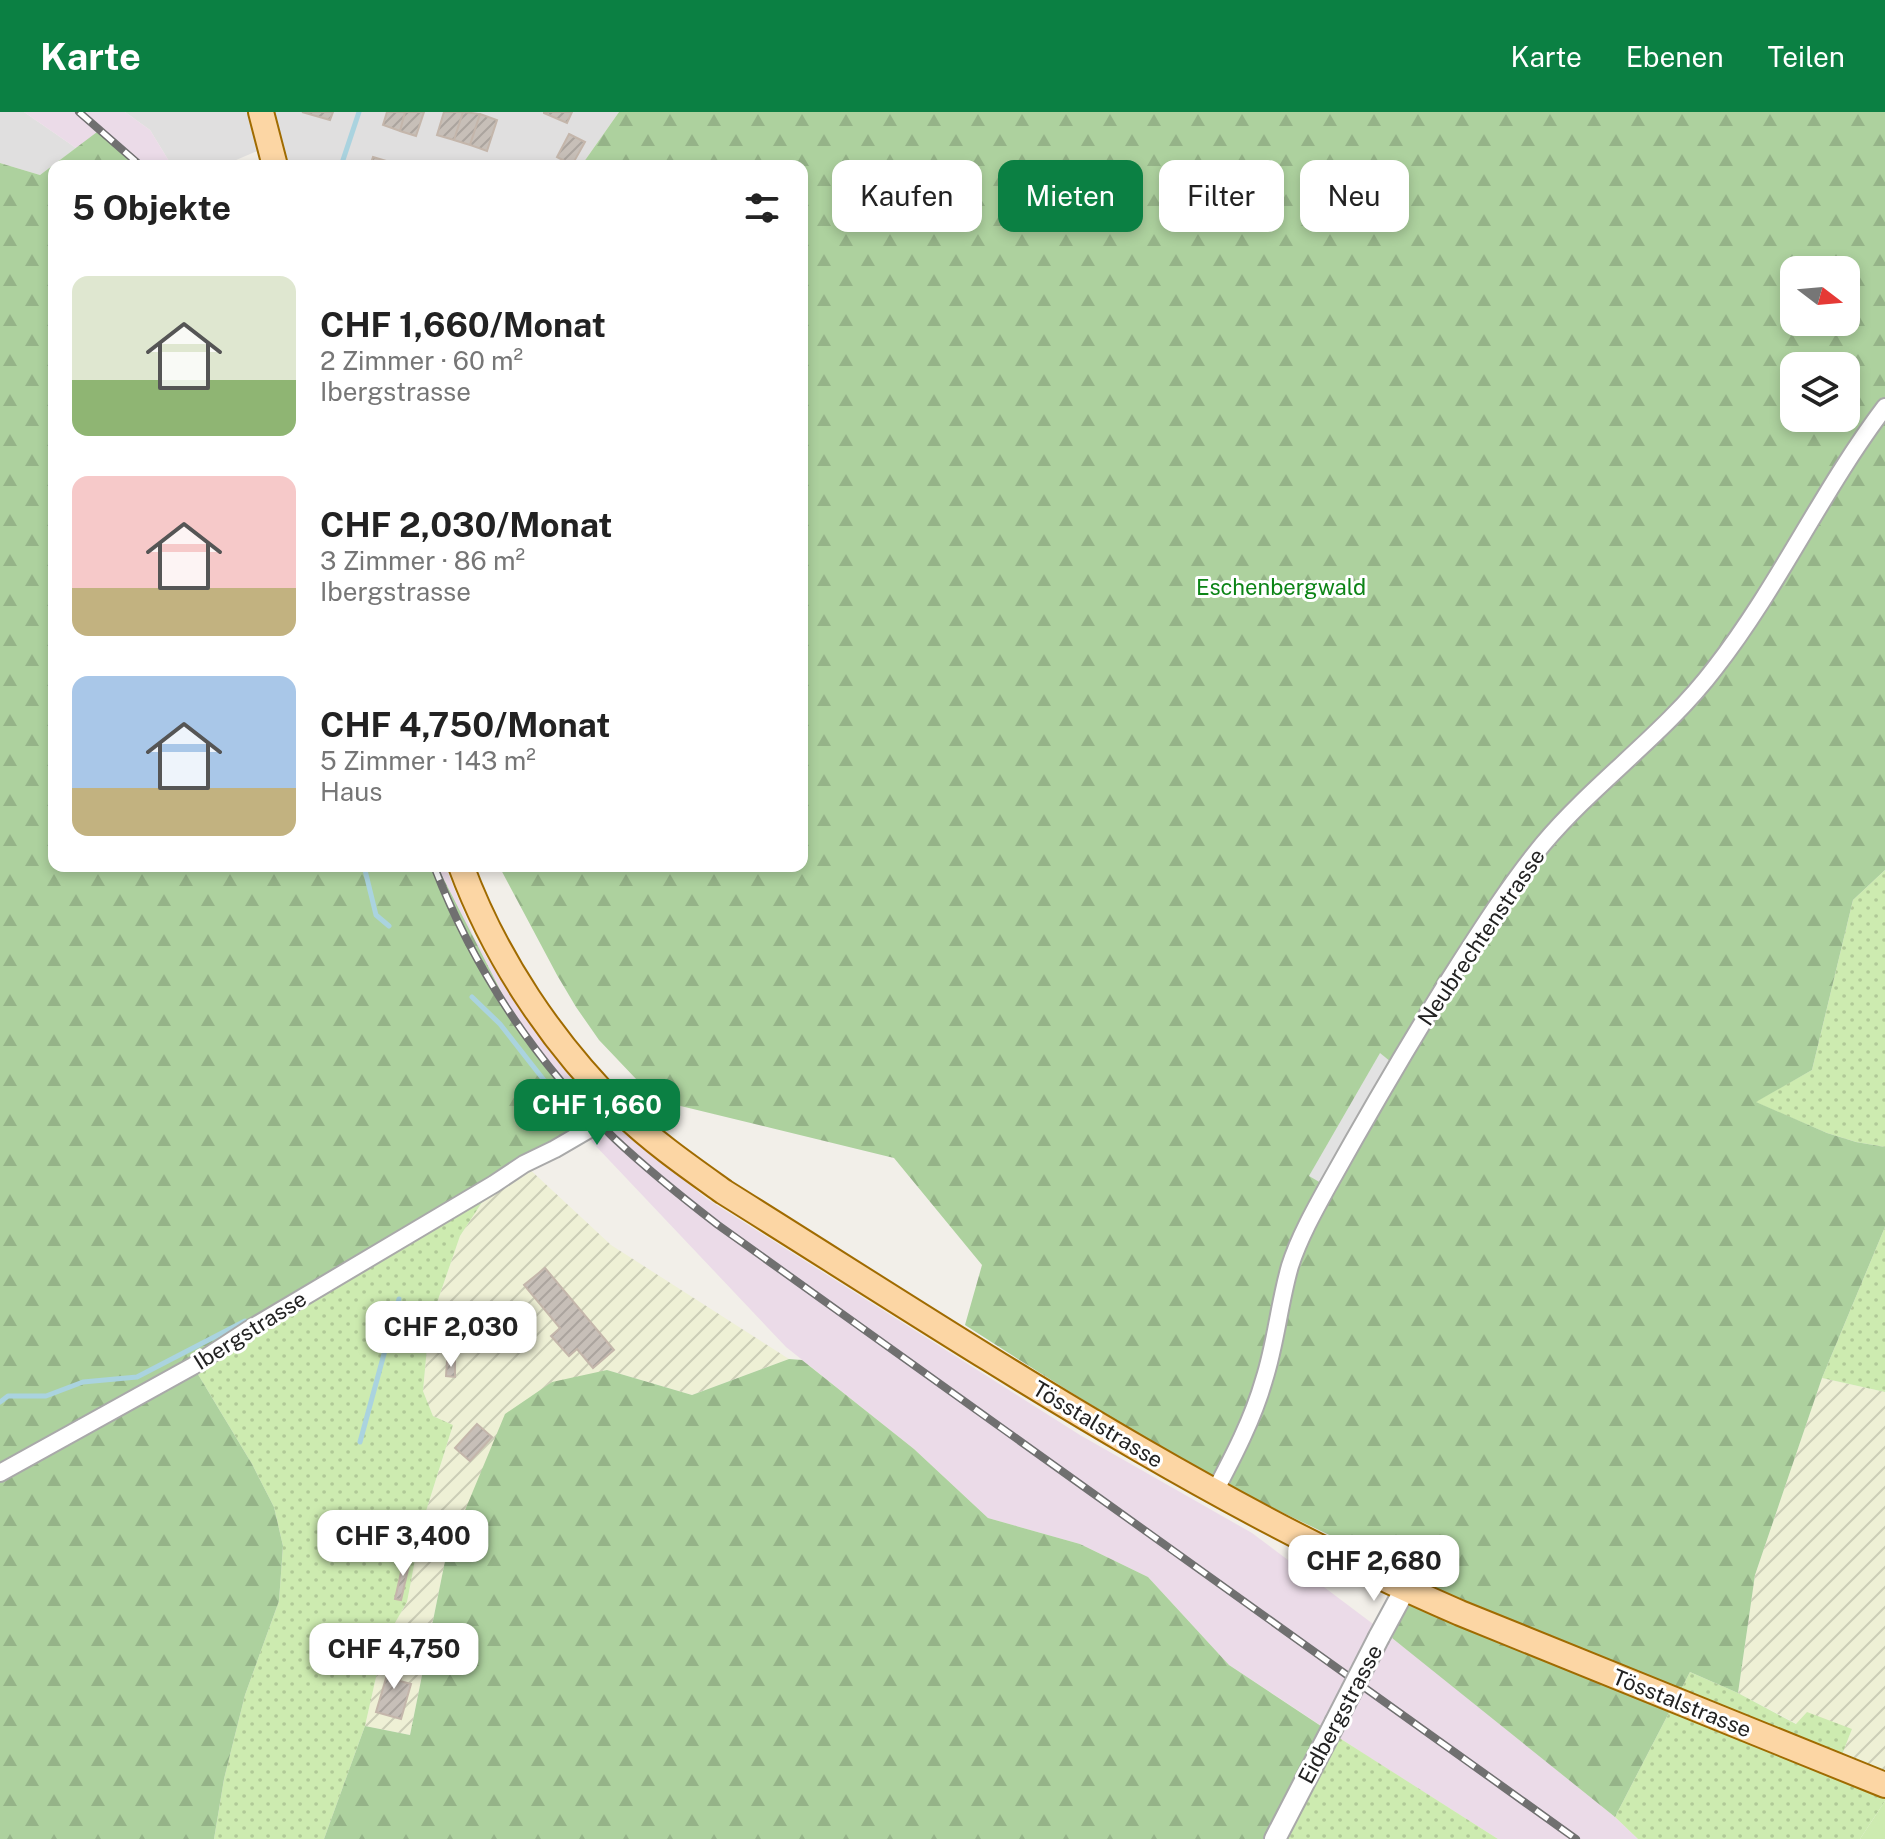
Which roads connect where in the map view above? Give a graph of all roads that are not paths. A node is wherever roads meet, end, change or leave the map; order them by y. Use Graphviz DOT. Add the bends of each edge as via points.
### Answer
graph roads {
  1 [pos="261,112"];
  2 [pos="273,160"];
  3 [pos="1885,407"];
  4 [pos="464,872"];
  5 [pos="623,1112"];
  6 [pos="0,1473"];
  7 [pos="1214,1493"];
  8 [pos="1405,1589"];
  9 [pos="1885,1785"];
  10 [pos="1275,1839"];
  1 -- 2 [label="main road"];
  3 -- 7 [label="street, Neubrechtenstrasse" via="1717,666 1533,857 1396,1066 1296,1250 1261,1390"];
  4 -- 5 [label="main road, Tösstalstrasse" via="499,949 536,1010"];
  5 -- 6 [label="street, Ibergstrasse" via="524,1164 193,1366"];
  5 -- 7 [label="main road, Tösstalstrasse" via="724,1192 1082,1417"];
  7 -- 8 [label="main road, Tösstalstrasse"];
  8 -- 9 [label="main road, Tösstalstrasse"];
  8 -- 10 [label="street, Eidbergstrasse, bridge"];
}
